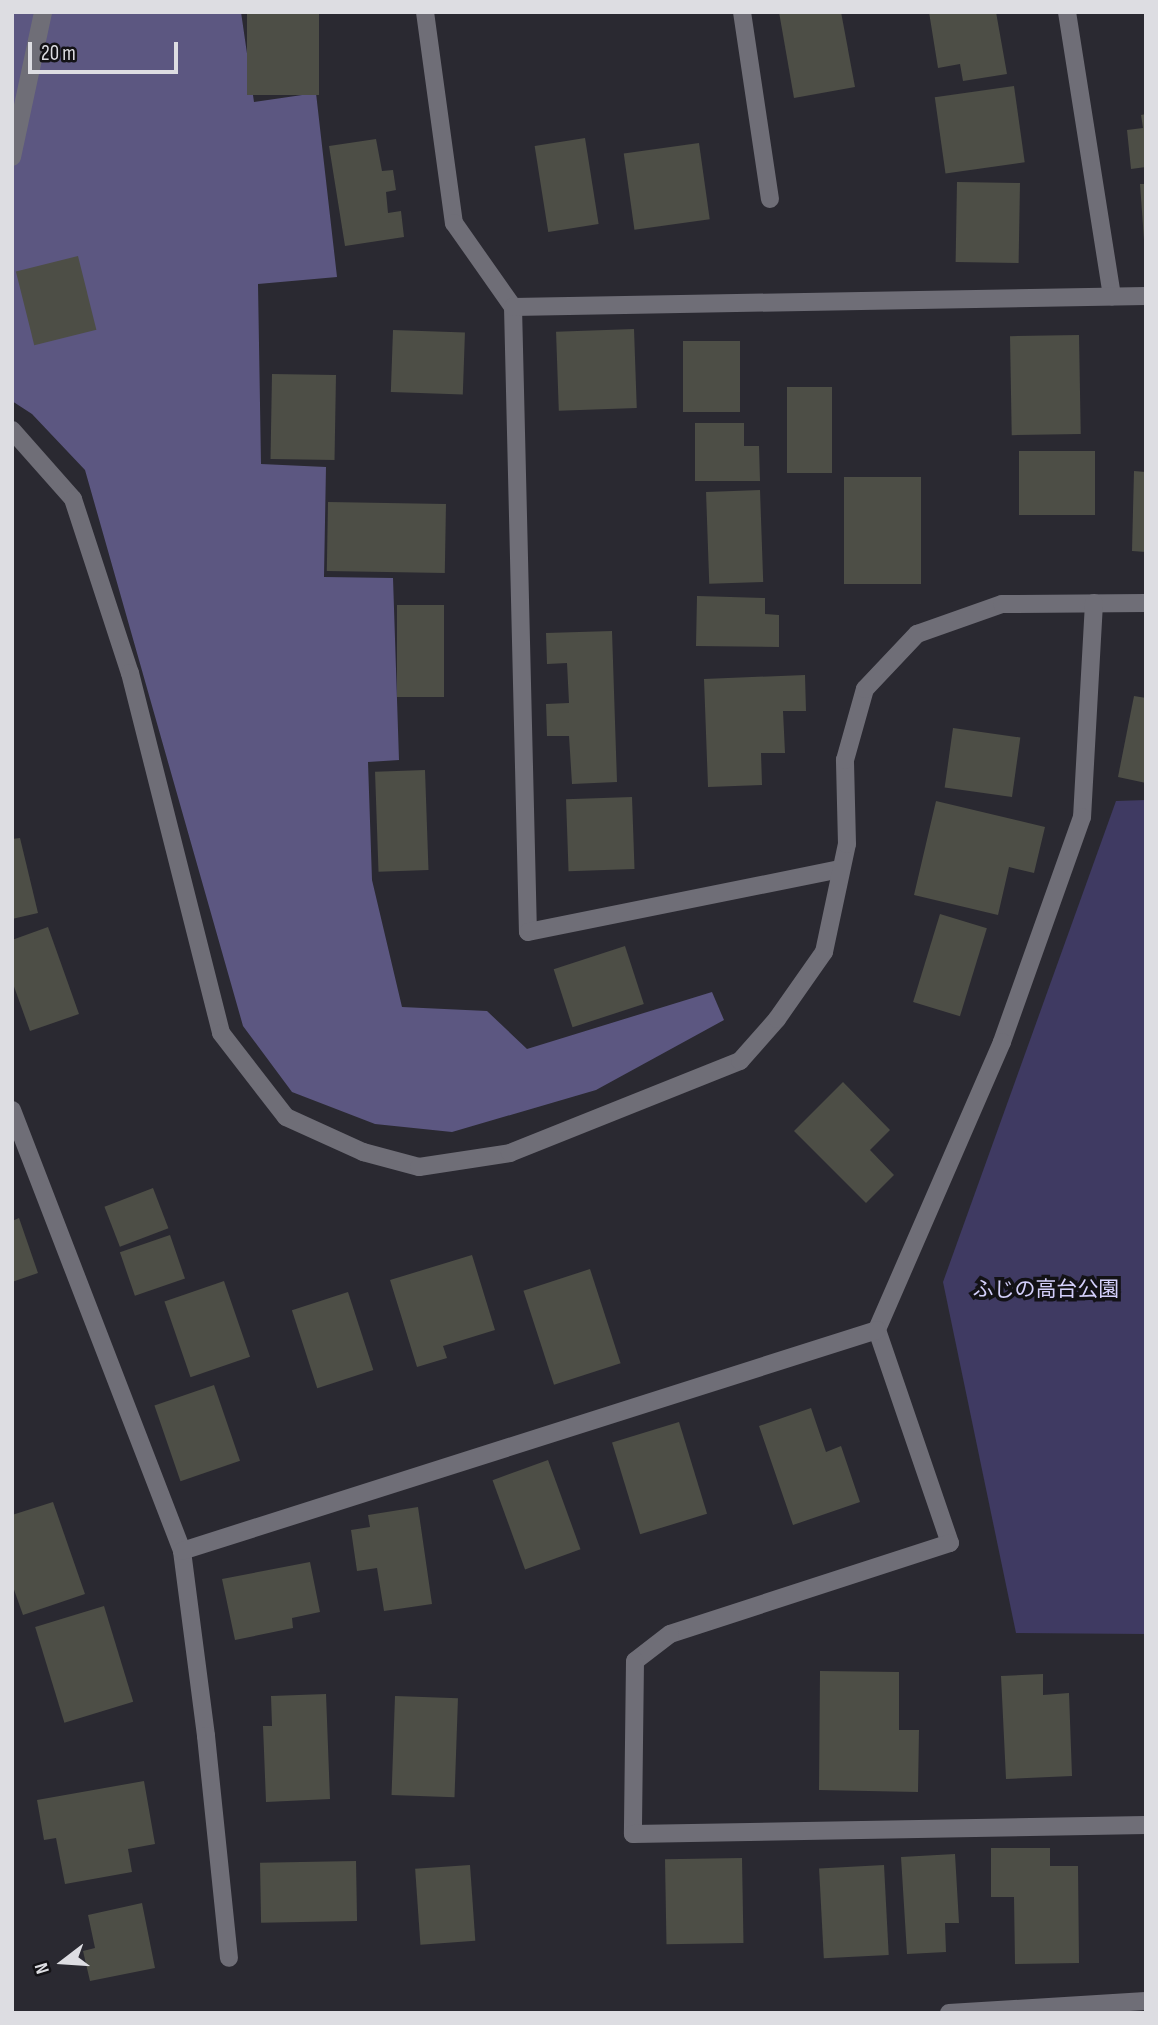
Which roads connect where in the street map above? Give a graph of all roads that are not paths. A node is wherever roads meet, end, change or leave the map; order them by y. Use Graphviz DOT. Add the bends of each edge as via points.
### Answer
graph roads {
  1 [pos="43,12"];
  2 [pos="425,12"];
  3 [pos="742,12"];
  4 [pos="1067,12"];
  5 [pos="12,157"];
  6 [pos="770,199"];
  7 [pos="1112,296"];
  8 [pos="1146,296"];
  9 [pos="513,307"];
  10 [pos="12,430"];
  11 [pos="1094,603"];
  12 [pos="1146,603"];
  13 [pos="841,869"];
  14 [pos="12,1110"];
  15 [pos="877,1330"];
  16 [pos="182,1551"];
  17 [pos="1146,1825"];
  18 [pos="229,1958"];
  19 [pos="1146,2001"];
  20 [pos="949,2013"];
  1 -- 5 [label="street"];
  2 -- 9 [label="street" via="454,223"];
  3 -- 6 [label="street"];
  4 -- 7 [label="street"];
  7 -- 8 [label="street"];
  7 -- 9 [label="street"];
  9 -- 13 [label="street" via="528,932"];
  10 -- 13 [label="street" via="73,499 130,673 221,1033 286,1117 363,1152 419,1167 510,1153 740,1061 777,1019 824,952"];
  11 -- 12 [label="street"];
  11 -- 13 [label="street" via="1002,604 917,634 865,689 845,760 847,844"];
  11 -- 15 [label="street" via="1082,817 1002,1042"];
  14 -- 16 [label="street"];
  15 -- 16 [label="street"];
  15 -- 17 [label="street" via="950,1543 670,1634 635,1661 632,1835"];
  16 -- 18 [label="street"];
  19 -- 20 [label="street"];
}
